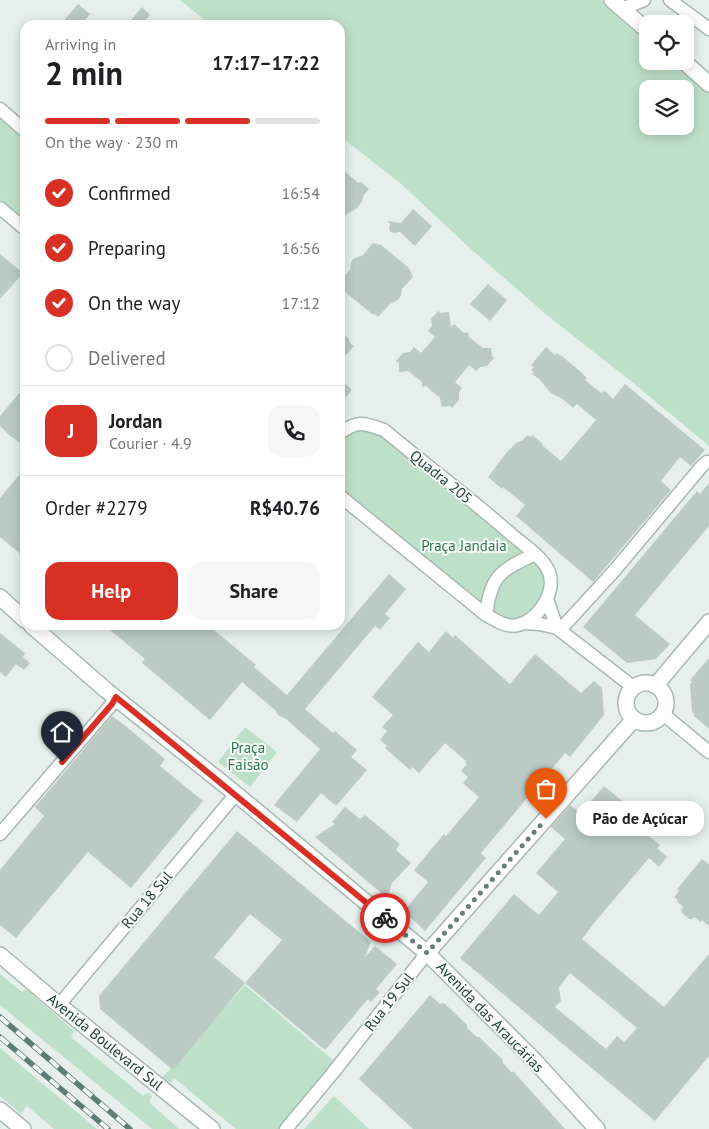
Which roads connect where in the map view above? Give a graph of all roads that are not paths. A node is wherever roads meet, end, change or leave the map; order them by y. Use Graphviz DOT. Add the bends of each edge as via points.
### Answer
graph roads {
  1 [pos="644,0"];
  2 [pos="670,0"];
  3 [pos="617,5"];
  4 [pos="639,23"];
  5 [pos="709,28"];
  6 [pos="693,70"];
  7 [pos="709,84"];
  8 [pos="0,109"];
  9 [pos="20,126"];
  10 [pos="0,208"];
  11 [pos="20,225"];
  12 [pos="345,430"];
  13 [pos="709,462"];
  14 [pos="345,500"];
  15 [pos="535,554"];
  16 [pos="0,598"];
  17 [pos="547,599"];
  18 [pos="486,615"];
  19 [pos="20,616"];
  20 [pos="709,622"];
  21 [pos="522,623"];
  22 [pos="559,629"];
  23 [pos="37,630"];
  24 [pos="656,685"];
  25 [pos="633,687"];
  26 [pos="116,697"];
  27 [pos="663,714"];
  28 [pos="634,719"];
  29 [pos="709,752"];
  30 [pos="236,794"];
  31 [pos="0,834"];
  32 [pos="427,953"];
  33 [pos="0,955"];
  34 [pos="59,1005"];
  35 [pos="0,1110"];
  36 [pos="23,1129"];
  37 [pos="212,1129"];
  38 [pos="286,1129"];
  39 [pos="596,1129"];
  1 -- 3 [label="street"];
  2 -- 5 [label="street"];
  3 -- 4 [label="street"];
  6 -- 7 [label="street"];
  8 -- 9 [label="street"];
  10 -- 11 [label="street"];
  12 -- 15 [label="street, Quadra 205" via="356,424 368,424 384,430"];
  13 -- 22 [label="street" via="702,466"];
  14 -- 18 [label="street"];
  15 -- 17 [label="street, Quadra 205" via="547,568 551,582"];
  15 -- 18 [label="street" via="499,575 488,596"];
  16 -- 19 [label="street"];
  17 -- 21 [label="street" via="534,616"];
  17 -- 22 [label="street, Quadra 205"];
  18 -- 21 [label="street" via="504,625"];
  20 -- 24 [label="street"];
  21 -- 22 [label="street"];
  22 -- 25 [label="street"];
  23 -- 26 [label="street, Avenida das Araucárias"];
  24 -- 25 [label="street" via="644,682"];
  24 -- 27 [label="street" via="666,701"];
  25 -- 28 [label="street" via="625,703"];
  26 -- 30 [label="street, Avenida das Araucárias"];
  26 -- 31 [label="street"];
  27 -- 28 [label="street" via="653,722"];
  27 -- 29 [label="street"];
  28 -- 32 [label="street, Rua 19 Sul"];
  30 -- 32 [label="street, Avenida das Araucárias"];
  30 -- 34 [label="street, Rua 18 Sul"];
  32 -- 38 [label="street, Rua 19 Sul"];
  32 -- 39 [label="street, Avenida das Araucárias"];
  33 -- 34 [label="street, Avenida Boulevard Sul"];
  34 -- 37 [label="street, Avenida Boulevard Sul"];
  35 -- 36 [label="street"];
}
